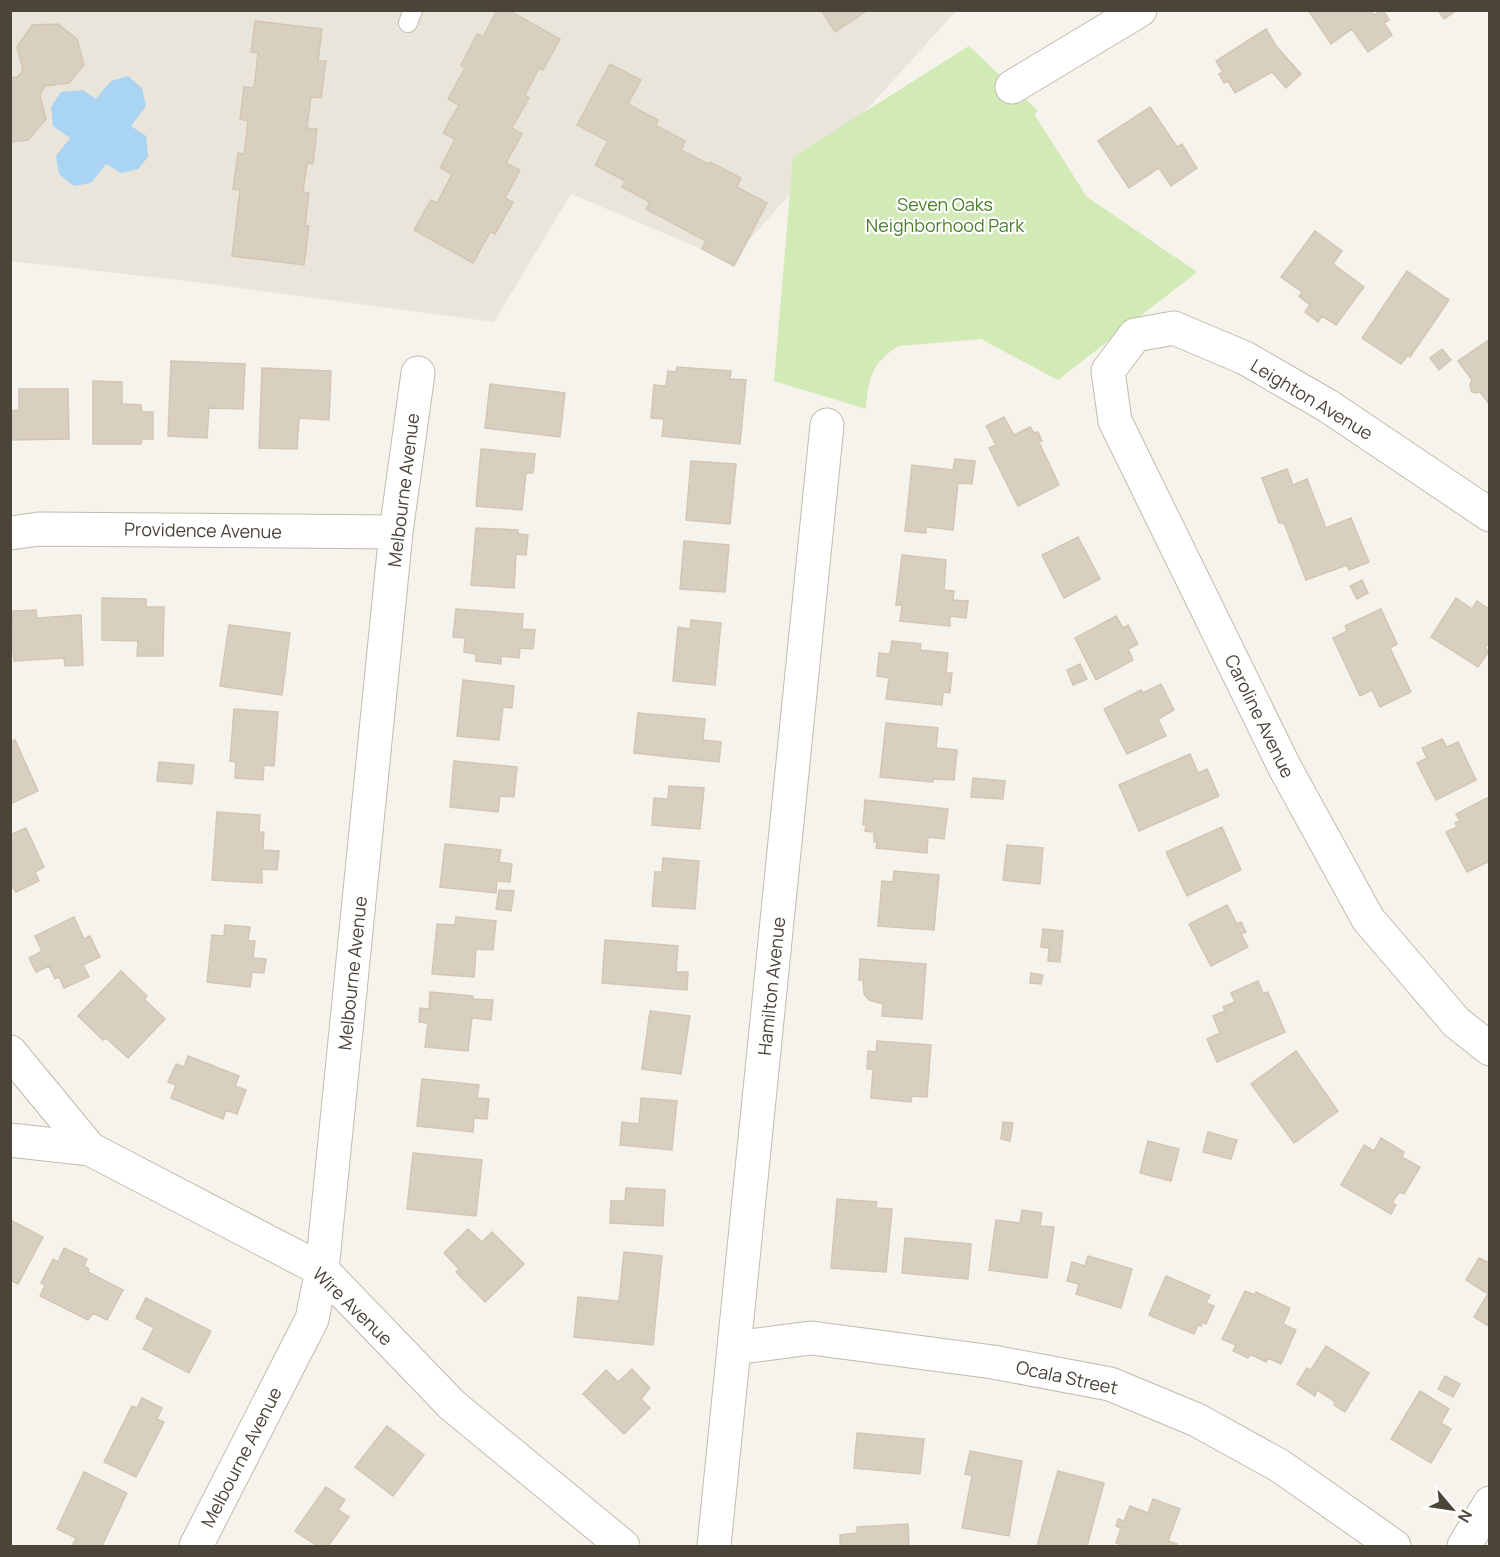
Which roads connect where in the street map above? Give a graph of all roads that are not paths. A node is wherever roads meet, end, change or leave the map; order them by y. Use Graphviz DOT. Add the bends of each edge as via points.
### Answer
graph roads {
  1 [pos="1140,10"];
  2 [pos="1012,87"];
  3 [pos="1125,348"];
  4 [pos="418,373"];
  5 [pos="827,425"];
  6 [pos="1489,514"];
  7 [pos="396,532"];
  8 [pos="10,533"];
  9 [pos="1490,1049"];
  10 [pos="10,1052"];
  11 [pos="10,1140"];
  12 [pos="90,1149"];
  13 [pos="322,1270"];
  14 [pos="734,1348"];
  15 [pos="1490,1503"];
  16 [pos="196,1546"];
  17 [pos="623,1546"];
  18 [pos="714,1546"];
  19 [pos="1394,1546"];
  20 [pos="1464,1546"];
  1 -- 2 [label="street"];
  3 -- 6 [label="street, Leighton Avenue" via="1135,335 1174,327 1245,358 1328,406"];
  3 -- 9 [label="street, Caroline Avenue" via="1108,371 1115,421 1285,768 1368,919 1456,1022"];
  4 -- 7 [label="street, Melbourne Avenue"];
  5 -- 14 [label="street, Hamilton Avenue"];
  7 -- 8 [label="street, Providence Avenue" via="39,529"];
  7 -- 13 [label="street, Melbourne Avenue"];
  10 -- 12 [label="street, Wire Avenue"];
  11 -- 12 [label="street"];
  12 -- 13 [label="street, Wire Avenue"];
  13 -- 16 [label="street, Melbourne Avenue" via="312,1319"];
  13 -- 17 [label="street, Wire Avenue" via="452,1405"];
  14 -- 18 [label="street, Hamilton Avenue"];
  14 -- 19 [label="street, Ocala Street" via="811,1338 993,1362 1110,1384 1197,1420 1280,1466"];
  15 -- 20 [label="street"];
}
